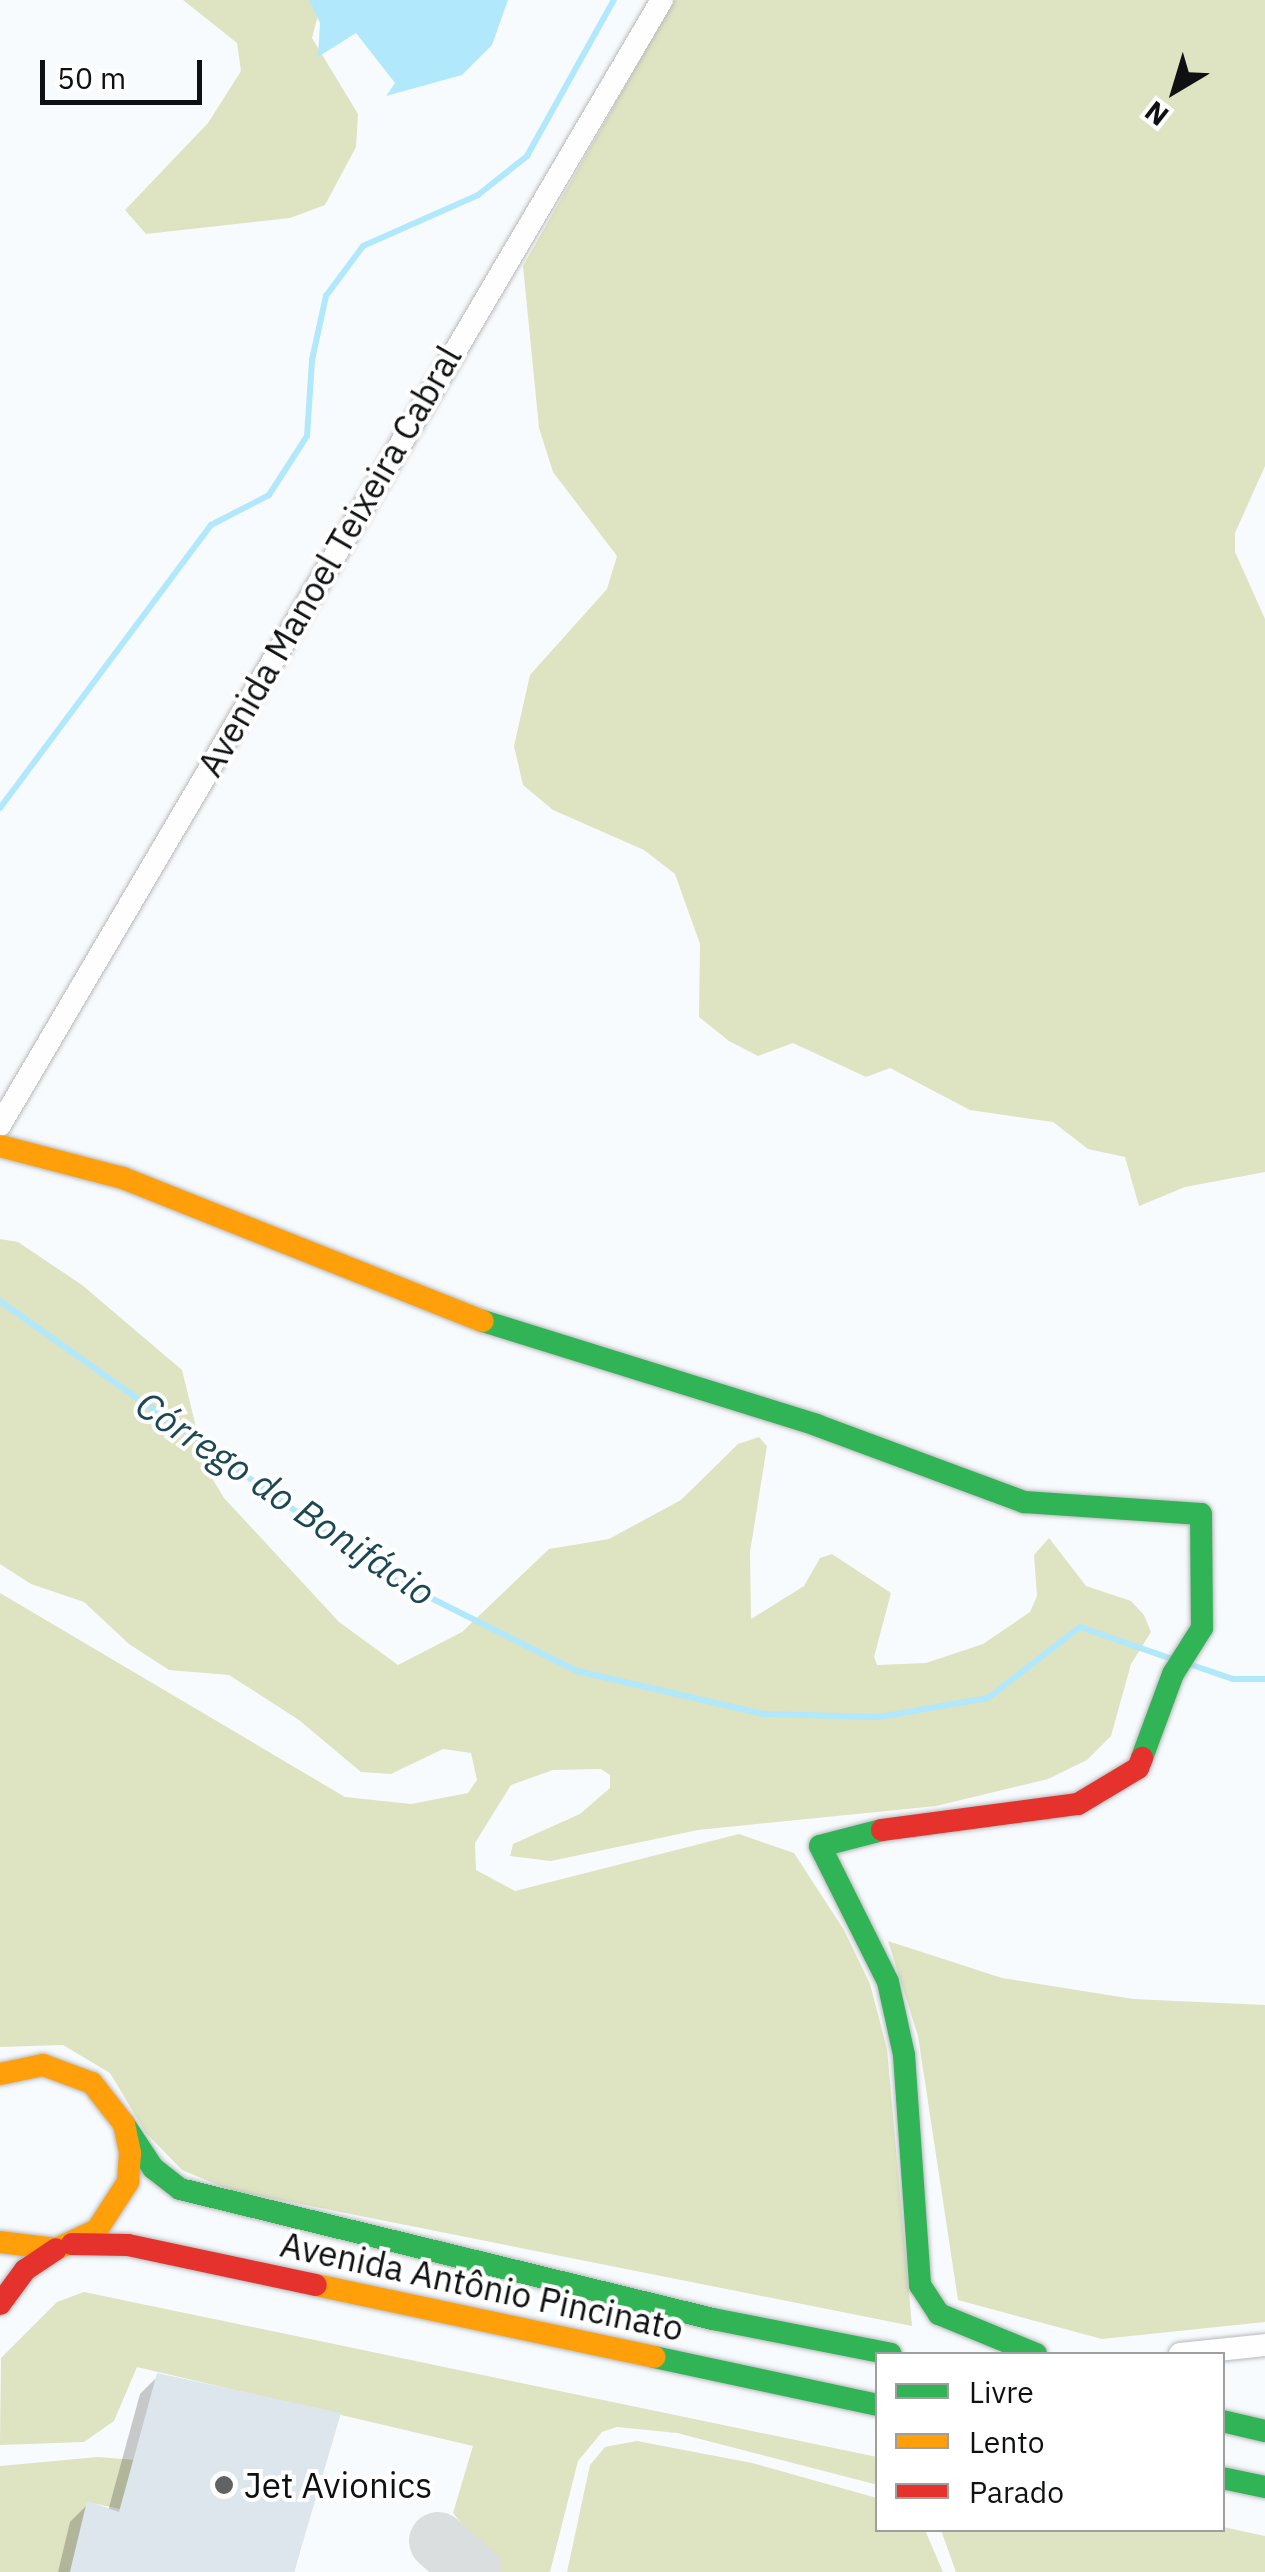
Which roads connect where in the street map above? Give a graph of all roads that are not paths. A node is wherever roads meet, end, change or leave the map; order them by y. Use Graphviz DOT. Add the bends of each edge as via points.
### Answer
graph roads {
  1 [pos="662,0"];
  2 [pos="0,1124"];
  3 [pos="0,1146"];
  4 [pos="6,2069"];
  5 [pos="124,2124"];
  6 [pos="0,2242"];
  7 [pos="64,2247"];
  8 [pos="0,2304"];
  9 [pos="1265,2345"];
  10 [pos="881,2352"];
  11 [pos="1031,2352"];
  12 [pos="1199,2352"];
  13 [pos="875,2404"];
  14 [pos="1225,2422"];
  15 [pos="1265,2431"];
  16 [pos="1225,2479"];
  17 [pos="1265,2487"];
  1 -- 2 [label="street, Avenida Manoel Teixeira Cabral"];
  3 -- 11 [label="street" via="123,1178 470,1317 816,1425 1024,1502 1201,1514 1202,1628 1173,1674 1138,1768 1078,1804 910,1824 820,1846 888,1982 904,2055 920,2285 939,2314"];
  4 -- 5 [label="street, Avenida Antônio Pincinato" via="43,2065 81,2077 111,2102"];
  5 -- 7 [label="street" via="130,2153 122,2195 97,2230"];
  5 -- 10 [label="street, Avenida Antônio Pincinato" via="153,2168 180,2189 712,2319"];
  6 -- 7 [label="street, Avenida Antônio Pincinato"];
  7 -- 8 [label="street" via="25,2270"];
  7 -- 13 [label="street, Avenida Antônio Pincinato" via="128,2244"];
  9 -- 12 [label="street"];
  14 -- 15 [label="street"];
  16 -- 17 [label="street"];
}
